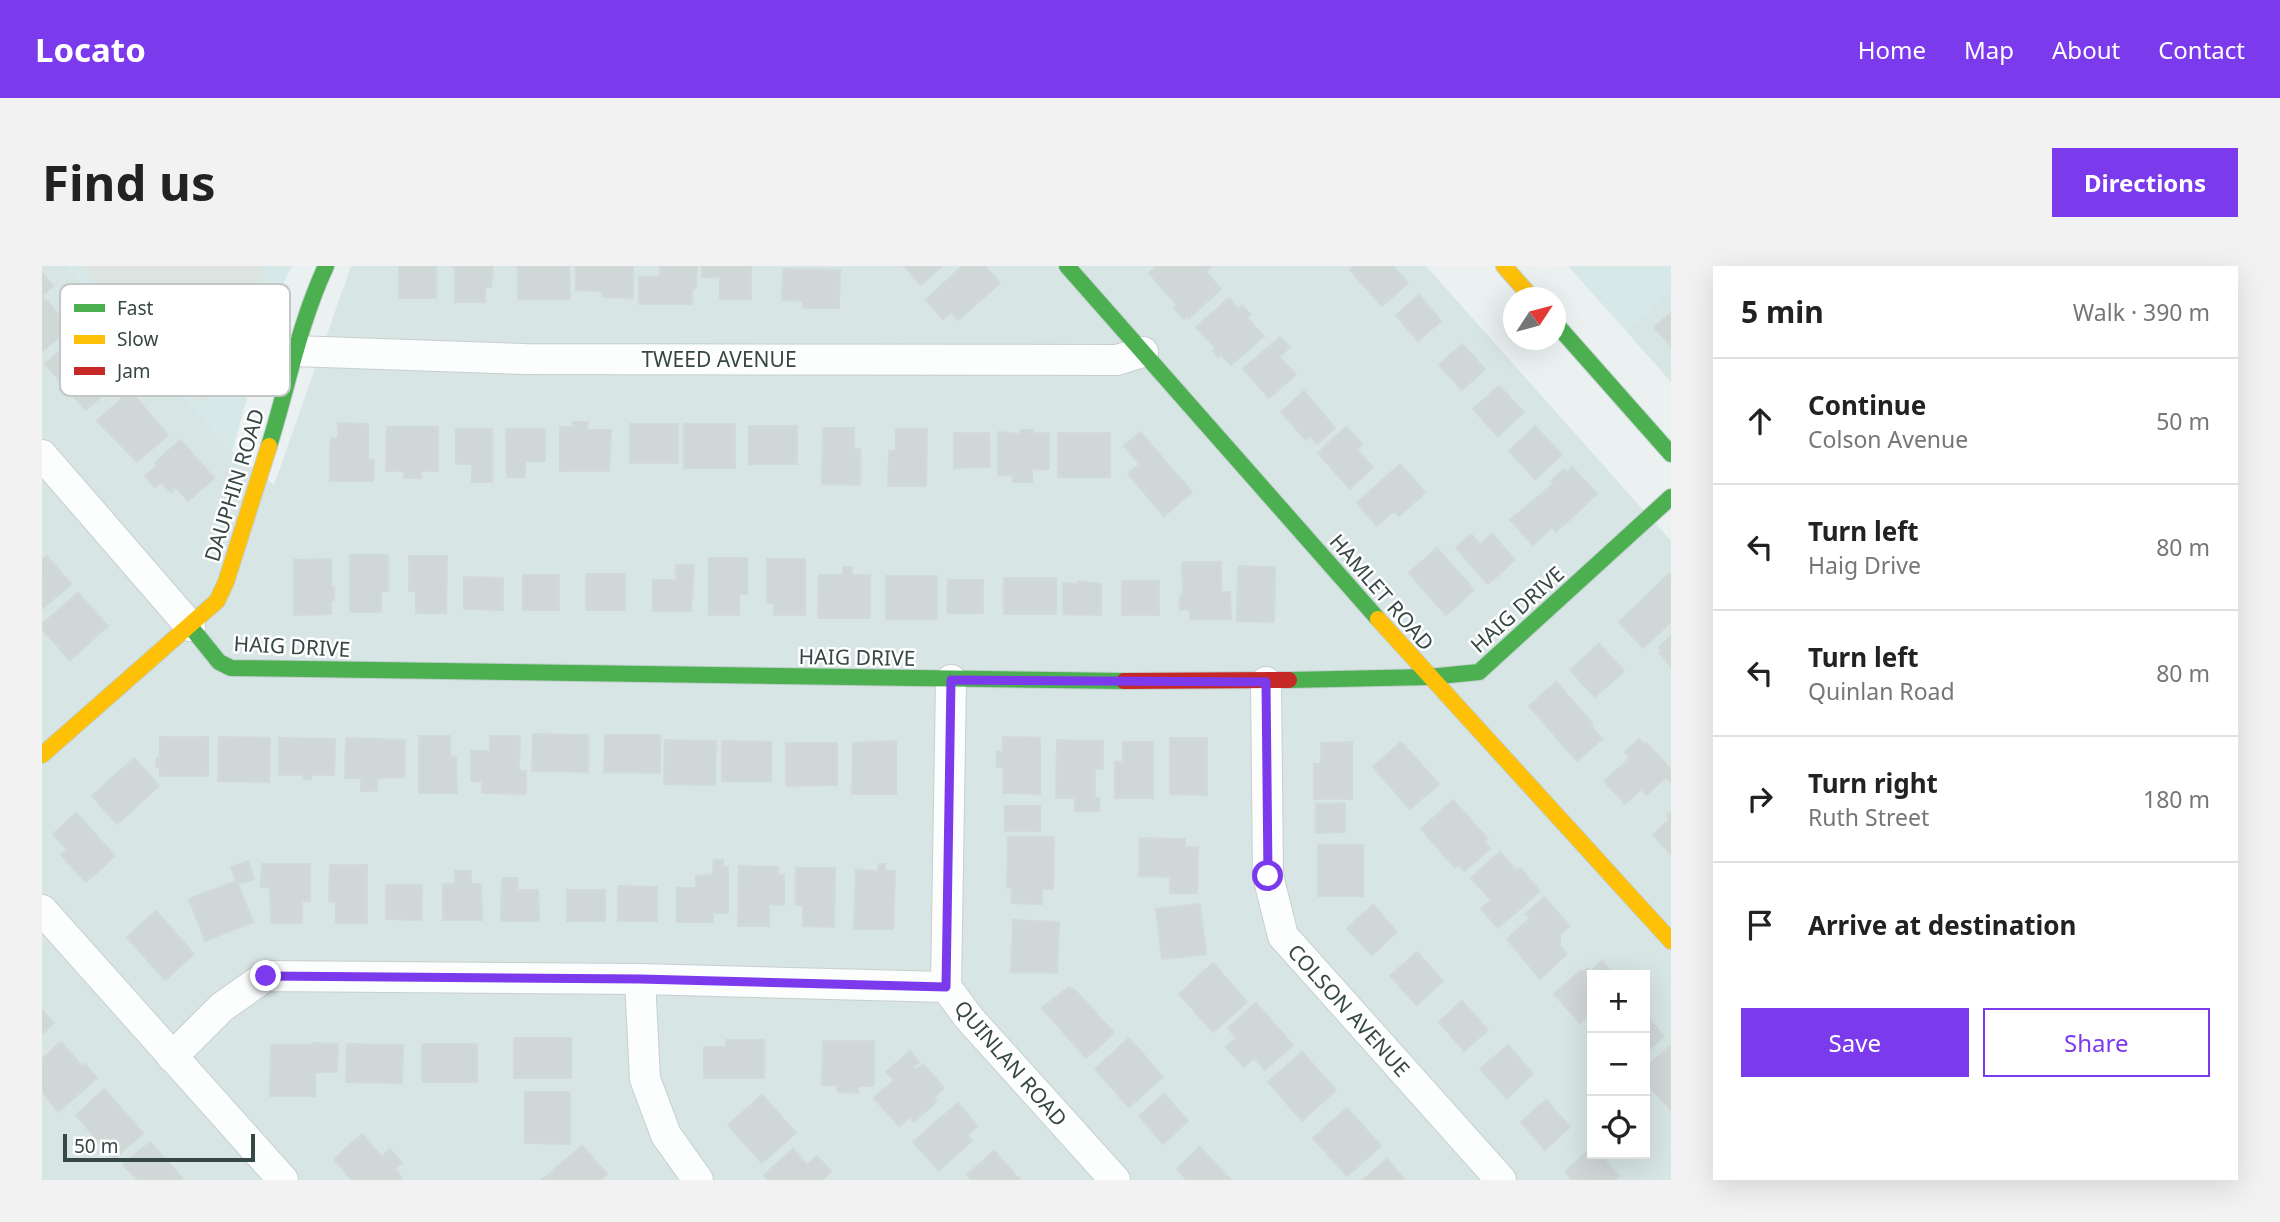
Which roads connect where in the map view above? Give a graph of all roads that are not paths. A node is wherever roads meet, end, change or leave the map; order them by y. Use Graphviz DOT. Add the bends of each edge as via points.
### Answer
graph roads {
  1 [pos="326,266"];
  2 [pos="1068,266"];
  3 [pos="1504,266"];
  4 [pos="1522,287"];
  5 [pos="1566,335"];
  6 [pos="290,350"];
  7 [pos="294,351"];
  8 [pos="1143,352"];
  9 [pos="290,367"];
  10 [pos="283,396"];
  11 [pos="1671,454"];
  12 [pos="42,455"];
  13 [pos="1671,497"];
  14 [pos="190,626"];
  15 [pos="1429,677"];
  16 [pos="951,680"];
  17 [pos="1266,682"];
  18 [pos="42,755"];
  19 [pos="42,910"];
  20 [pos="1671,941"];
  21 [pos="640,979"];
  22 [pos="946,987"];
  23 [pos="172,1057"];
  24 [pos="283,1180"];
  25 [pos="698,1180"];
  26 [pos="1115,1180"];
  27 [pos="1500,1180"];
  1 -- 7 [label="street, DAUPHIN ROAD"];
  2 -- 8 [label="street, HAMLET ROAD"];
  3 -- 4 [label="street"];
  5 -- 11 [label="street"];
  6 -- 7 [label="lane"];
  7 -- 8 [label="street, TWEED AVENUE" via="538,359 1104,360"];
  7 -- 9 [label="street, DAUPHIN ROAD"];
  8 -- 15 [label="street, HAMLET ROAD"];
  10 -- 14 [label="street, DAUPHIN ROAD" via="226,582 217,601"];
  12 -- 14 [label="street"];
  13 -- 15 [label="street, HAIG DRIVE" via="1479,672"];
  14 -- 16 [label="street, HAIG DRIVE" via="219,662 232,668"];
  14 -- 18 [label="street"];
  15 -- 17 [label="street, HAIG DRIVE"];
  15 -- 20 [label="street, HAMLET ROAD"];
  16 -- 17 [label="street, HAIG DRIVE"];
  16 -- 22 [label="street, QUINLAN ROAD"];
  17 -- 27 [label="street, COLSON AVENUE" via="1268,876 1283,936"];
  19 -- 23 [label="street"];
  21 -- 22 [label="street"];
  21 -- 23 [label="street" via="266,976 222,1007"];
  21 -- 25 [label="street" via="645,1079 666,1135"];
  22 -- 26 [label="street, QUINLAN ROAD"];
  23 -- 24 [label="street"];
}
